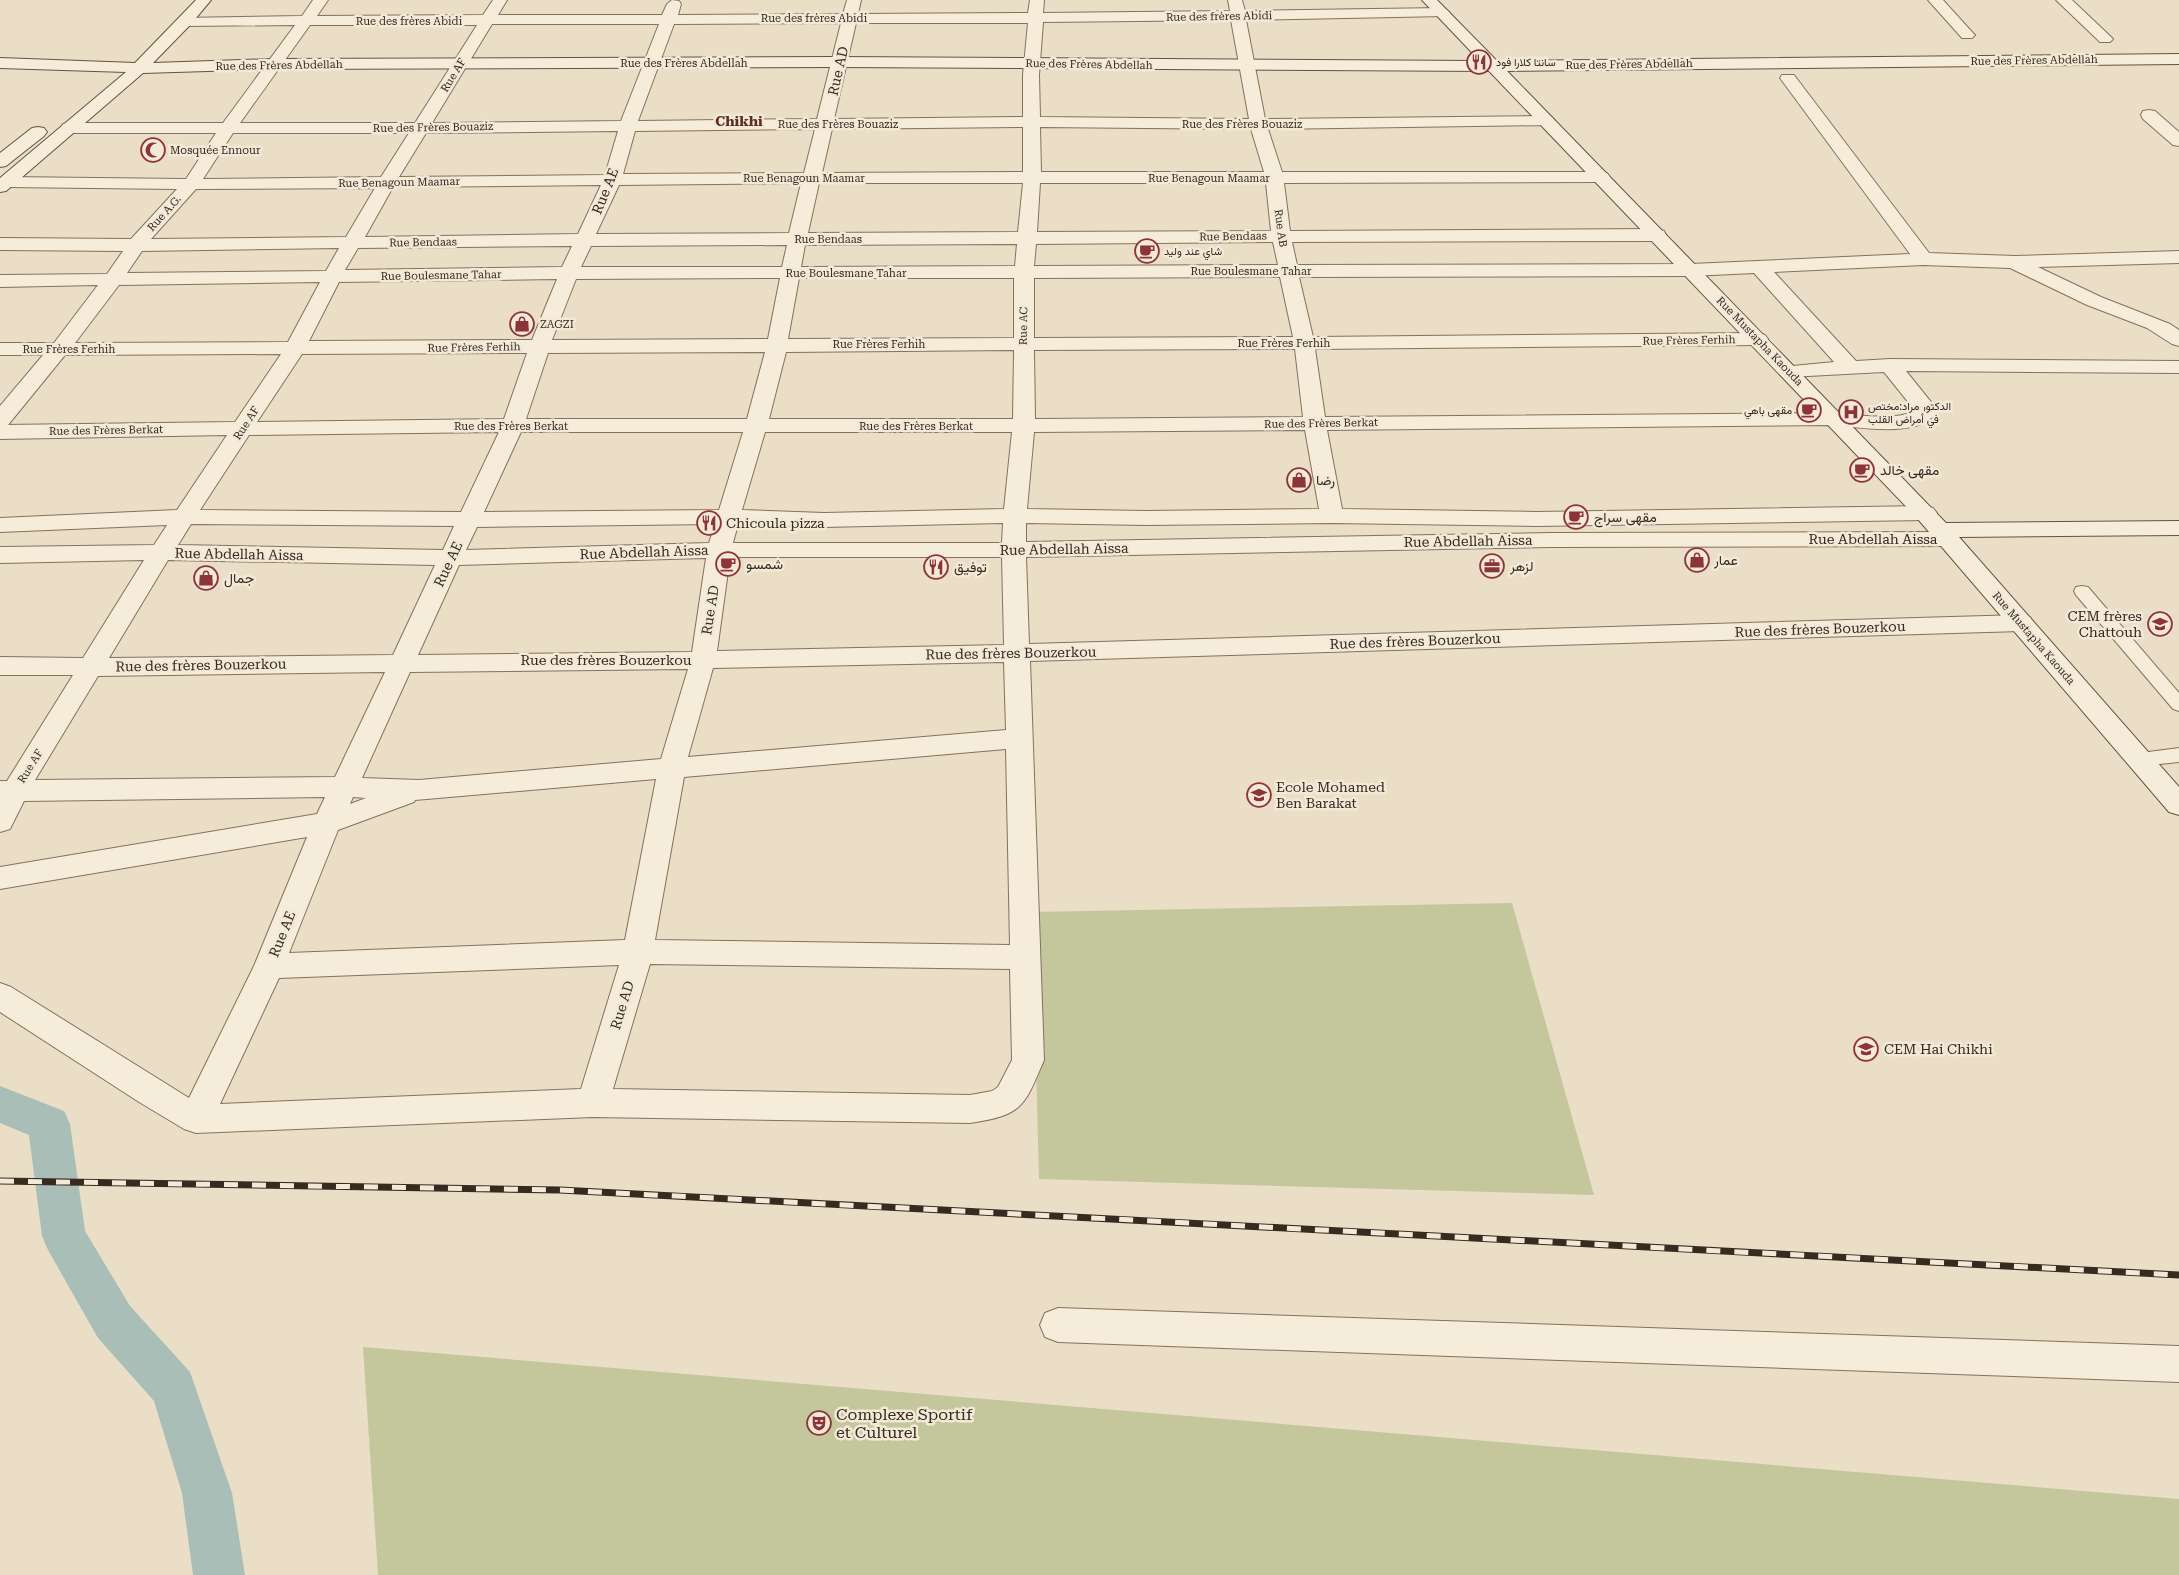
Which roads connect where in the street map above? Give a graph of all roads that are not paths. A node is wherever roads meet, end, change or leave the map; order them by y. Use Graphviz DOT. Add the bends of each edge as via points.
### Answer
graph roads {
  1 [pos="204,0"];
  2 [pos="321,0"];
  3 [pos="500,0"];
  4 [pos="1936,0"];
  5 [pos="2063,0"];
  6 [pos="1435,6"];
  7 [pos="1237,8"];
  8 [pos="671,9"];
  9 [pos="853,9"];
  10 [pos="1036,9"];
  11 [pos="179,17"];
  12 [pos="304,21"];
  13 [pos="487,21"];
  14 [pos="1967,35"];
  15 [pos="2105,40"];
  16 [pos="2179,59"];
  17 [pos="0,63"];
  18 [pos="117,66"];
  19 [pos="838,68"];
  20 [pos="648,69"];
  21 [pos="1031,69"];
  22 [pos="270,70"];
  23 [pos="455,70"];
  24 [pos="2179,70"];
  25 [pos="1248,71"];
  26 [pos="1500,72"];
  27 [pos="134,73"];
  28 [pos="0,77"];
  29 [pos="1788,78"];
  30 [pos="98,82"];
  31 [pos="2149,115"];
  32 [pos="54,120"];
  33 [pos="1546,121"];
  34 [pos="1030,122"];
  35 [pos="825,124"];
  36 [pos="1258,124"];
  37 [pos="628,125"];
  38 [pos="69,128"];
  39 [pos="422,128"];
  40 [pos="228,129"];
  41 [pos="2179,141"];
  42 [pos="0,162"];
  43 [pos="1032,177"];
  44 [pos="1601,177"];
  45 [pos="813,178"];
  46 [pos="613,179"];
  47 [pos="1275,179"];
  48 [pos="387,182"];
  49 [pos="191,184"];
  50 [pos="4,185"];
  51 [pos="1657,235"];
  52 [pos="1281,236"];
  53 [pos="1026,238"];
  54 [pos="797,239"];
  55 [pos="585,240"];
  56 [pos="353,243"];
  57 [pos="0,244"];
  58 [pos="136,245"];
  59 [pos="2179,257"];
  60 [pos="1923,259"];
  61 [pos="2014,262"];
  62 [pos="1760,268"];
  63 [pos="1289,270"];
  64 [pos="1691,270"];
  65 [pos="570,273"];
  66 [pos="1024,273"];
  67 [pos="790,274"];
  68 [pos="332,277"];
  69 [pos="0,281"];
  70 [pos="112,281"];
  71 [pos="1758,339"];
  72 [pos="2179,340"];
  73 [pos="1022,344"];
  74 [pos="1304,344"];
  75 [pos="777,345"];
  76 [pos="540,346"];
  77 [pos="60,348"];
  78 [pos="295,348"];
  79 [pos="0,349"];
  80 [pos="1890,365"];
  81 [pos="1850,366"];
  82 [pos="2179,367"];
  83 [pos="1788,371"];
  84 [pos="1833,419"];
  85 [pos="0,420"];
  86 [pos="1315,423"];
  87 [pos="513,425"];
  88 [pos="756,426"];
  89 [pos="1024,426"];
  90 [pos="242,428"];
  91 [pos="0,432"];
  92 [pos="1015,516"];
  93 [pos="1332,516"];
  94 [pos="186,517"];
  95 [pos="727,518"];
  96 [pos="470,519"];
  97 [pos="0,525"];
  98 [pos="1937,527"];
  99 [pos="2179,528"];
  100 [pos="719,550"];
  101 [pos="1014,550"];
  102 [pos="161,552"];
  103 [pos="0,555"];
  104 [pos="451,558"];
  105 [pos="2082,591"];
  106 [pos="2021,623"];
  107 [pos="1017,653"];
  108 [pos="703,660"];
  109 [pos="403,662"];
  110 [pos="0,666"];
  111 [pos="92,667"];
  112 [pos="2179,705"];
  113 [pos="1020,738"];
  114 [pos="2179,755"];
  115 [pos="2140,759"];
  116 [pos="672,767"];
  117 [pos="344,787"];
  118 [pos="419,790"];
  119 [pos="7,791"];
  120 [pos="2179,805"];
  121 [pos="0,822"];
  122 [pos="327,823"];
  123 [pos="0,878"];
  124 [pos="638,952"];
  125 [pos="1026,957"];
  126 [pos="269,966"];
  127 [pos="0,996"];
  128 [pos="593,1103"];
  129 [pos="196,1119"];
  130 [pos="1058,1325"];
  131 [pos="2179,1364"];
  1 -- 11 [label="street"];
  2 -- 12 [label="street, Rue A.G."];
  3 -- 13 [label="street, Rue AF"];
  4 -- 14 [label="street"];
  5 -- 15 [label="street"];
  6 -- 7 [label="street, Rue des frères Abidi"];
  6 -- 26 [label="street, Rue Mustapha Kaouda"];
  7 -- 10 [label="street, Rue des frères Abidi"];
  7 -- 25 [label="street, Rue AB"];
  8 -- 9 [label="street, Rue des frères Abidi"];
  8 -- 13 [label="street, Rue des frères Abidi"];
  8 -- 20 [label="street, Rue AE"];
  9 -- 10 [label="street, Rue des frères Abidi"];
  9 -- 19 [label="street, Rue AD"];
  10 -- 21 [label="street, Rue AC"];
  11 -- 12 [label="street, Rue des frères Abidi"];
  11 -- 18 [label="street" via="161,26"];
  11 -- 27 [label="street"];
  12 -- 13 [label="street, Rue des frères Abidi"];
  12 -- 22 [label="street, Rue A.G."];
  13 -- 23 [label="street, Rue AF"];
  16 -- 26 [label="street, Rue des Frères Abdellah"];
  17 -- 18 [label="street, Rue des Frères Abdellah"];
  18 -- 27 [label="street, Rue des Frères Abdellah"];
  18 -- 30 [label="street"];
  19 -- 20 [label="street, Rue des Frères Abdellah"];
  19 -- 21 [label="street, Rue des Frères Abdellah"];
  19 -- 35 [label="street, Rue AD"];
  20 -- 23 [label="street, Rue des Frères Abdellah"];
  20 -- 37 [label="street, Rue AE"];
  21 -- 25 [label="street, Rue des Frères Abdellah"];
  21 -- 34 [label="street, Rue AC"];
  22 -- 23 [label="street, Rue des Frères Abdellah"];
  22 -- 27 [label="street, Rue des Frères Abdellah"];
  22 -- 40 [label="street, Rue A.G."];
  23 -- 39 [label="street, Rue AF"];
  24 -- 29 [label="street, Rue des Frères Abdellah"];
  25 -- 26 [label="street, Rue des Frères Abdellah"];
  25 -- 36 [label="street, Rue AB"];
  26 -- 29 [label="street, Rue des Frères Abdellah"];
  26 -- 33 [label="street, Rue Mustapha Kaouda"];
  27 -- 30 [label="street, Rue des Frères Abdellah"];
  27 -- 38 [label="street"];
  28 -- 30 [label="street, Rue des Frères Abdellah"];
  29 -- 60 [label="street"];
  31 -- 41 [label="street"];
  32 -- 42 [label="street"];
  33 -- 36 [label="street, Rue des Frères Bouaziz"];
  33 -- 44 [label="street, Rue Mustapha Kaouda"];
  34 -- 35 [label="street, Rue des Frères Bouaziz"];
  34 -- 36 [label="street, Rue des Frères Bouaziz"];
  34 -- 43 [label="street, Rue AC"];
  35 -- 37 [label="street, Rue des Frères Bouaziz"];
  35 -- 45 [label="street, Rue AD"];
  36 -- 47 [label="street, Rue AB"];
  37 -- 39 [label="street, Rue des Frères Bouaziz"];
  37 -- 46 [label="street, Rue AE"];
  38 -- 40 [label="street, Rue des Frères Bouaziz"];
  38 -- 50 [label="street"];
  39 -- 40 [label="street, Rue des Frères Bouaziz"];
  39 -- 48 [label="street, Rue AF"];
  40 -- 49 [label="street, Rue A.G."];
  43 -- 45 [label="street, Rue Benagoun Maamar"];
  43 -- 47 [label="street, Rue Benagoun Maamar"];
  43 -- 53 [label="street, Rue AC"];
  44 -- 47 [label="street, Rue Benagoun Maamar"];
  44 -- 51 [label="street, Rue Mustapha Kaouda"];
  45 -- 46 [label="street, Rue Benagoun Maamar"];
  45 -- 54 [label="street, Rue AD"];
  46 -- 48 [label="street, Rue Benagoun Maamar"];
  46 -- 55 [label="street, Rue AE"];
  47 -- 52 [label="street, Rue AB"];
  48 -- 49 [label="street, Rue Benagoun Maamar"];
  48 -- 56 [label="street, Rue AF"];
  49 -- 50 [label="street, Rue Benagoun Maamar"];
  49 -- 58 [label="street, Rue A.G."];
  51 -- 52 [label="street, Rue Bendaas"];
  51 -- 64 [label="street, Rue Mustapha Kaouda"];
  52 -- 53 [label="street, Rue Bendaas"];
  52 -- 63 [label="street, Rue AB"];
  53 -- 54 [label="street, Rue Bendaas"];
  53 -- 66 [label="street, Rue AC"];
  54 -- 55 [label="street, Rue Bendaas"];
  54 -- 67 [label="street, Rue AD"];
  55 -- 56 [label="street, Rue Bendaas"];
  55 -- 65 [label="street, Rue AE"];
  56 -- 58 [label="street, Rue Bendaas"];
  56 -- 68 [label="street, Rue AF"];
  57 -- 58 [label="street, Rue Bendaas"];
  58 -- 70 [label="street, Rue A.G."];
  59 -- 61 [label="street, Rue Boulesmane Tahar"];
  60 -- 61 [label="street, Rue Boulesmane Tahar"];
  60 -- 62 [label="street, Rue Boulesmane Tahar"];
  61 -- 72 [label="street" via="2050,281 2167,330"];
  62 -- 64 [label="street, Rue Boulesmane Tahar"];
  62 -- 81 [label="street"];
  63 -- 64 [label="street, Rue Boulesmane Tahar"];
  63 -- 66 [label="street, Rue Boulesmane Tahar"];
  63 -- 74 [label="street, Rue AB"];
  64 -- 71 [label="street, Rue Mustapha Kaouda"];
  65 -- 67 [label="street, Rue Boulesmane Tahar"];
  65 -- 68 [label="street, Rue Boulesmane Tahar"];
  65 -- 76 [label="street, Rue AE"];
  66 -- 67 [label="street, Rue Boulesmane Tahar"];
  66 -- 73 [label="street, Rue AC"];
  67 -- 75 [label="street, Rue AD"];
  68 -- 70 [label="street, Rue Boulesmane Tahar"];
  68 -- 78 [label="street, Rue AF"];
  69 -- 70 [label="street, Rue Boulesmane Tahar"];
  70 -- 77 [label="street, Rue A.G."];
  71 -- 74 [label="street, Rue Frères Ferhih"];
  71 -- 83 [label="street, Rue Mustapha Kaouda"];
  73 -- 74 [label="street, Rue Frères Ferhih"];
  73 -- 75 [label="street, Rue Frères Ferhih"];
  73 -- 89 [label="street, Rue AC"];
  74 -- 86 [label="street, Rue AB"];
  75 -- 76 [label="street, Rue Frères Ferhih"];
  75 -- 88 [label="street, Rue AD"];
  76 -- 78 [label="street, Rue Frères Ferhih"];
  76 -- 87 [label="street, Rue AE"];
  77 -- 78 [label="street, Rue Frères Ferhih"];
  77 -- 79 [label="street, Rue Frères Ferhih"];
  77 -- 85 [label="street, Rue A.G."];
  78 -- 90 [label="street, Rue AF"];
  80 -- 81 [label="street"];
  80 -- 82 [label="street"];
  80 -- 84 [label="street, Rue des Frères Berkat" via="1924,407 1924,414 1919,418 1892,422"];
  81 -- 83 [label="street"];
  83 -- 84 [label="street, Rue Mustapha Kaouda"];
  84 -- 86 [label="street, Rue des Frères Berkat"];
  84 -- 98 [label="street, Rue Mustapha Kaouda"];
  86 -- 89 [label="street, Rue des Frères Berkat"];
  86 -- 93 [label="street, Rue AB"];
  87 -- 88 [label="street, Rue des Frères Berkat"];
  87 -- 90 [label="street, Rue des Frères Berkat"];
  87 -- 96 [label="street, Rue AE"];
  88 -- 89 [label="street, Rue des Frères Berkat"];
  88 -- 95 [label="street, Rue AD"];
  89 -- 92 [label="street, Rue AC"];
  90 -- 91 [label="street, Rue des Frères Berkat"];
  90 -- 94 [label="street, Rue AF"];
  92 -- 93 [label="street"];
  92 -- 95 [label="street" via="824,520"];
  92 -- 101 [label="street, Rue AC"];
  93 -- 98 [label="street"];
  94 -- 96 [label="street"];
  94 -- 97 [label="street"];
  94 -- 102 [label="street, Rue AF"];
  95 -- 96 [label="street"];
  95 -- 100 [label="street, Rue AD"];
  96 -- 104 [label="street, Rue AE"];
  98 -- 99 [label="street"];
  98 -- 101 [label="street, Rue Abdellah Aissa" via="1561,540"];
  98 -- 106 [label="street, Rue Mustapha Kaouda"];
  100 -- 101 [label="street, Rue Abdellah Aissa"];
  100 -- 104 [label="street, Rue Abdellah Aissa"];
  100 -- 108 [label="street, Rue AD"];
  101 -- 107 [label="street, Rue AC"];
  102 -- 103 [label="street, Rue Abdellah Aissa"];
  102 -- 104 [label="street, Rue Abdellah Aissa"];
  102 -- 111 [label="street, Rue AF"];
  104 -- 109 [label="street, Rue AE"];
  105 -- 112 [label="lane"];
  106 -- 107 [label="street, Rue des frères Bouzerkou"];
  106 -- 115 [label="street, Rue Mustapha Kaouda"];
  107 -- 108 [label="street, Rue des frères Bouzerkou"];
  107 -- 113 [label="street, Rue AC"];
  108 -- 109 [label="street, Rue des frères Bouzerkou"];
  108 -- 116 [label="street, Rue AD"];
  109 -- 111 [label="street, Rue des frères Bouzerkou"];
  109 -- 117 [label="street, Rue AE"];
  110 -- 111 [label="street, Rue des frères Bouzerkou"];
  111 -- 119 [label="street, Rue AF"];
  113 -- 116 [label="street"];
  113 -- 125 [label="street, Rue AC"];
  114 -- 115 [label="lane"];
  115 -- 120 [label="street, Rue Mustapha Kaouda"];
  116 -- 118 [label="street"];
  116 -- 124 [label="street, Rue AD"];
  117 -- 118 [label="street"];
  117 -- 119 [label="street"];
  117 -- 122 [label="street, Rue AE"];
  118 -- 122 [label="street"];
  119 -- 121 [label="street, Rue AF"];
  122 -- 123 [label="street"];
  122 -- 126 [label="street, Rue AE"];
  124 -- 125 [label="street"];
  124 -- 126 [label="street"];
  124 -- 128 [label="street, Rue AD"];
  125 -- 128 [label="street, Rue AC" via="1028,1060 1012,1096 996,1105 970,1109"];
  126 -- 129 [label="street, Rue AE"];
  127 -- 129 [label="street"];
  128 -- 129 [label="street, Rue AC"];
  130 -- 131 [label="street"];
}
